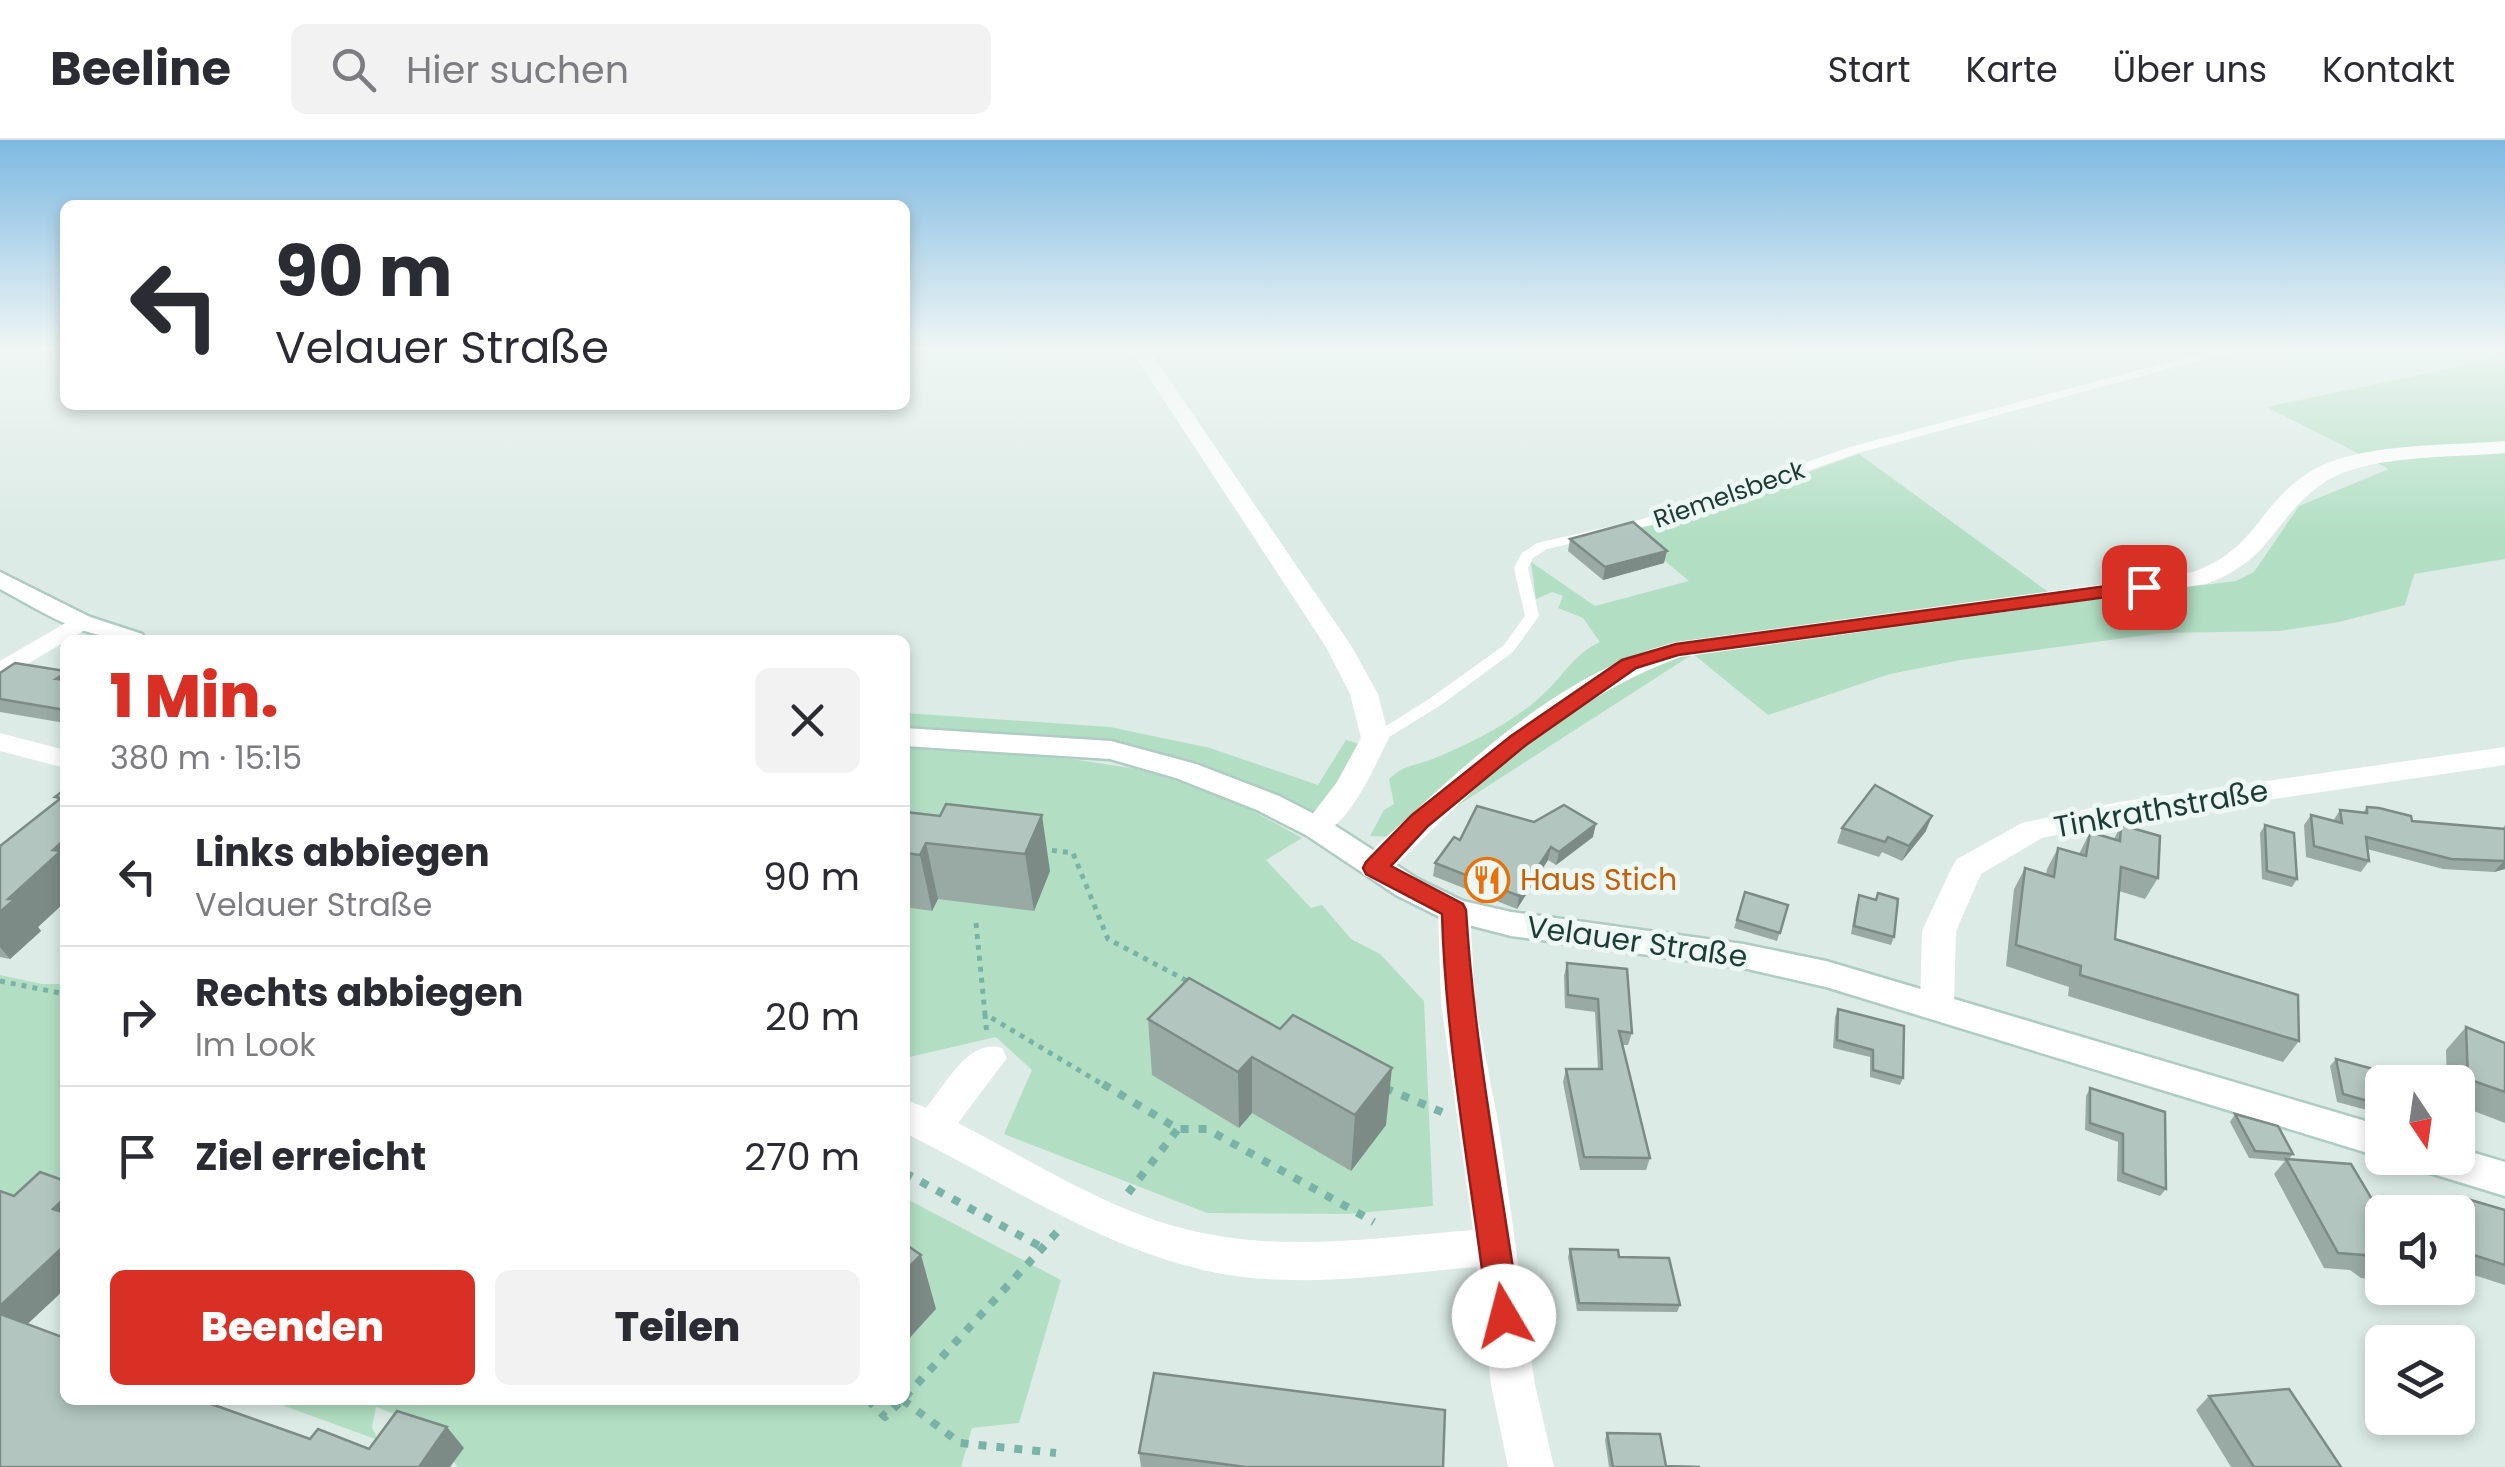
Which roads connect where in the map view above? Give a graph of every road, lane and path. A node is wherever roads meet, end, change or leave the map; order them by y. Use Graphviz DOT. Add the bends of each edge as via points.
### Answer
graph roads {
  1 [pos="1179,409"];
  2 [pos="2003,409"];
  3 [pos="2505,446"];
  4 [pos="0,579"];
  5 [pos="82,622"];
  6 [pos="60,635"];
  7 [pos="61,635"];
  8 [pos="119,635"];
  9 [pos="0,672"];
  10 [pos="910,738"];
  11 [pos="1375,738"];
  12 [pos="0,742"];
  13 [pos="2505,757"];
  14 [pos="60,758"];
  15 [pos="1316,828"];
  16 [pos="1036,848"];
  17 [pos="1375,868"];
  18 [pos="1454,910"];
  19 [pos="976,922"];
  20 [pos="0,981"];
  21 [pos="1196,986"];
  22 [pos="60,993"];
  23 [pos="1936,1005"];
  24 [pos="989,1058"];
  25 [pos="1372,1081"];
  26 [pos="919,1121"];
  27 [pos="1480,1127"];
  28 [pos="1178,1129"];
  29 [pos="2365,1137"];
  30 [pos="2475,1170"];
  31 [pos="910,1176"];
  32 [pos="2505,1179"];
  33 [pos="1126,1196"];
  34 [pos="1083,1205"];
  35 [pos="1374,1222"];
  36 [pos="1495,1247"];
  37 [pos="1043,1248"];
  38 [pos="910,1391"];
  39 [pos="910,1404"];
  40 [pos="873,1405"];
  41 [pos="897,1405"];
  42 [pos="1056,1453"];
  43 [pos="1531,1467"];
  1 -- 11 [label="street" via="1346,658"];
  2 -- 11 [label="lane, Riemelsbeck" via="1854,450 1706,504 1542,546 1521,568 1532,616 1508,650"];
  3 -- 17 [label="street" via="2334,469 2307,484 2237,563 2197,579 1676,650 1629,664 1518,741 1420,820"];
  4 -- 5 [label="street"];
  5 -- 7 [label="street"];
  5 -- 8 [label="street"];
  6 -- 9 [label="street"];
  10 -- 15 [label="street, Velauer Straße" via="1111,750 1186,770"];
  11 -- 15 [label="street" via="1350,786"];
  12 -- 14 [label="street"];
  13 -- 23 [label="street, Tinkrathstraße" via="2033,830 1968,867 1940,932"];
  15 -- 17 [label="street, Velauer Straße"];
  16 -- 21 [label="path" via="1073,853 1108,939"];
  17 -- 18 [label="street, Velauer Straße"];
  18 -- 23 [label="street, Velauer Straße" via="1520,926 1743,956"];
  18 -- 27 [label="street" via="1458,1002"];
  19 -- 28 [label="path" via="985,1014"];
  20 -- 22 [label="path"];
  23 -- 29 [label="street, Velauer Straße"];
  24 -- 26 [label="street"];
  25 -- 27 [label="path"];
  26 -- 34 [label="street"];
  27 -- 36 [label="street"];
  28 -- 33 [label="path"];
  28 -- 35 [label="path" via="1207,1129"];
  30 -- 32 [label="street"];
  31 -- 37 [label="path"];
  34 -- 36 [label="street" via="1169,1244 1236,1256 1307,1260"];
  34 -- 37 [label="path"];
  36 -- 43 [label="street"];
  37 -- 38 [label="path"];
  39 -- 42 [label="path" via="960,1443"];
  40 -- 41 [label="path" via="886,1417"];
}
